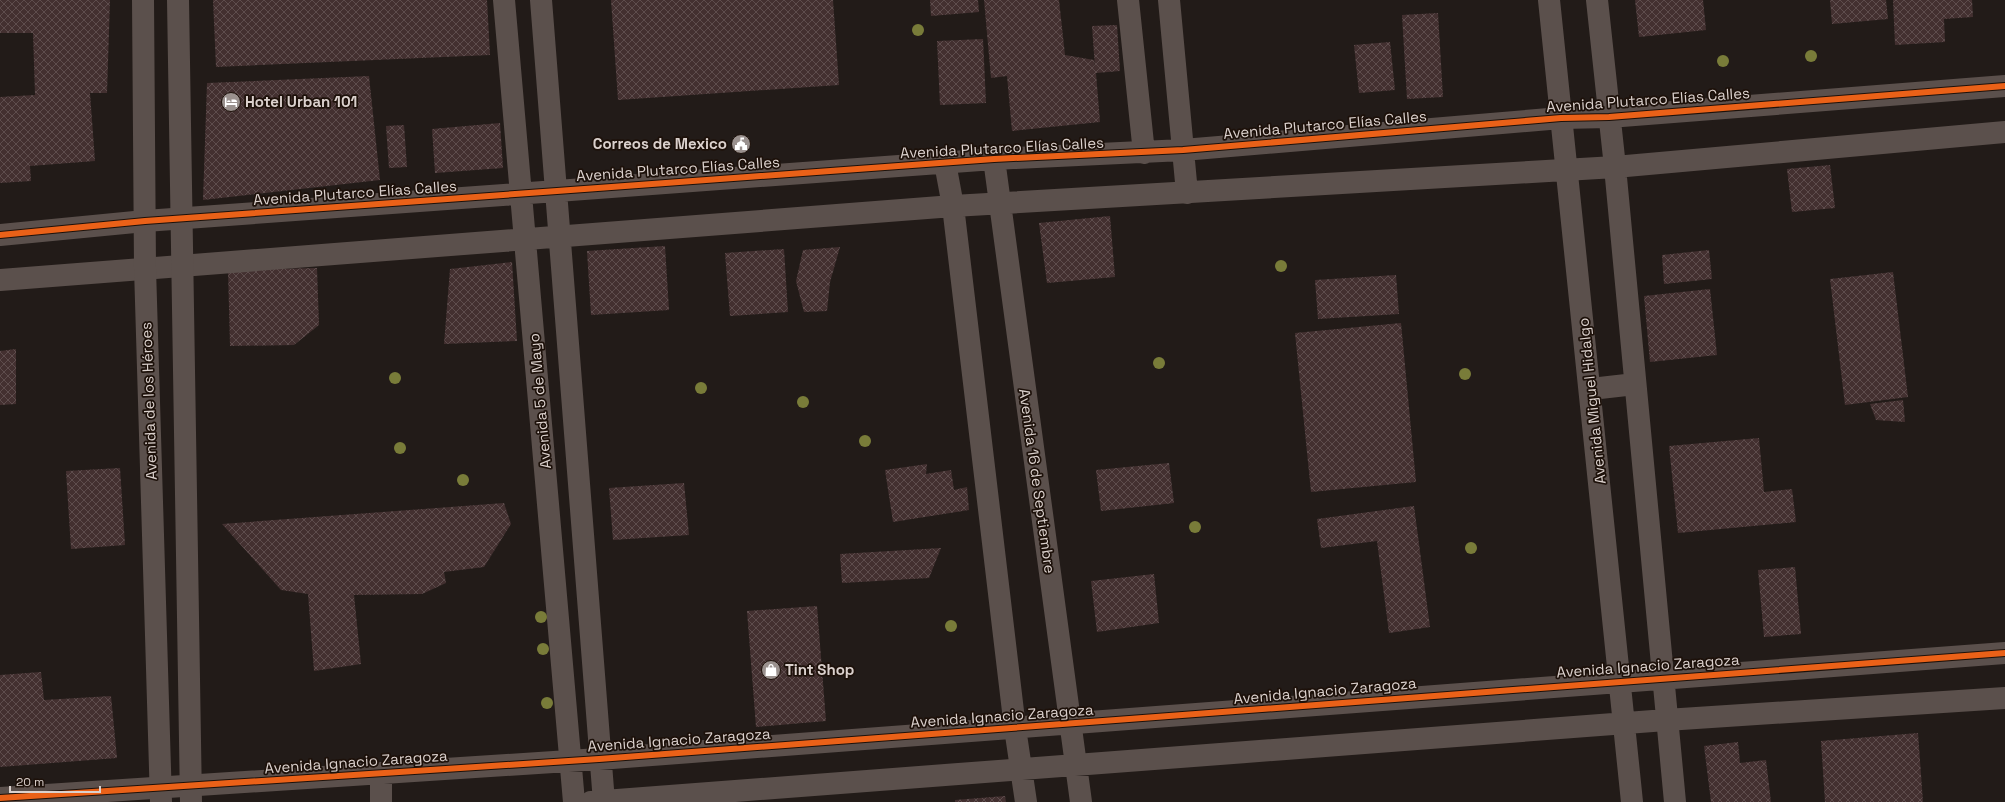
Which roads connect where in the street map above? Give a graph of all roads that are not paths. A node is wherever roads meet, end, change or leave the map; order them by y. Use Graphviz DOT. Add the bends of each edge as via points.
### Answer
graph roads {
  1 [pos="143,0"];
  2 [pos="178,0"];
  3 [pos="504,0"];
  4 [pos="541,0"];
  5 [pos="1128,0"];
  6 [pos="1169,0"];
  7 [pos="1549,0"];
  8 [pos="1597,0"];
  9 [pos="2005,86"];
  10 [pos="1609,117"];
  11 [pos="1561,118"];
  12 [pos="2005,132"];
  13 [pos="1183,150"];
  14 [pos="1144,153"];
  15 [pos="994,159"];
  16 [pos="945,163"];
  17 [pos="1614,166"];
  18 [pos="1568,169"];
  19 [pos="557,190"];
  20 [pos="521,193"];
  21 [pos="1187,193"];
  22 [pos="1000,204"];
  23 [pos="953,206"];
  24 [pos="181,220"];
  25 [pos="145,221"];
  26 [pos="0,235"];
  27 [pos="560,237"];
  28 [pos="526,239"];
  29 [pos="182,267"];
  30 [pos="145,268"];
  31 [pos="0,280"];
  32 [pos="1635,384"];
  33 [pos="1591,389"];
  34 [pos="2005,653"];
  35 [pos="1662,679"];
  36 [pos="1620,681"];
  37 [pos="2005,698"];
  38 [pos="1666,720"];
  39 [pos="1070,724"];
  40 [pos="1624,724"];
  41 [pos="1015,728"];
  42 [pos="599,759"];
  43 [pos="571,761"];
  44 [pos="1076,765"];
  45 [pos="1021,769"];
  46 [pos="380,773"];
  47 [pos="191,794"];
  48 [pos="161,795"];
  49 [pos="0,798"];
  50 [pos="381,802"];
  51 [pos="574,802"];
  52 [pos="591,802"];
  53 [pos="604,802"];
  54 [pos="1026,802"];
  55 [pos="1081,802"];
  56 [pos="1632,802"];
  57 [pos="1675,802"];
  1 -- 25 [label="street, Avenida de los Héroes"];
  2 -- 24 [label="street"];
  3 -- 20 [label="street, Avenida 5 de Mayo"];
  4 -- 19 [label="street, Avenida 5 de Mayo"];
  5 -- 14 [label="street"];
  6 -- 13 [label="street"];
  7 -- 11 [label="street, Avenida Miguel Hidalgo"];
  8 -- 10 [label="street"];
  9 -- 10 [label="street, Avenida Plutarco Elías Calles"];
  10 -- 11 [label="street, Avenida Plutarco Elías Calles"];
  10 -- 17 [label="street"];
  11 -- 13 [label="street, Avenida Plutarco Elías Calles"];
  11 -- 18 [label="street, Avenida Miguel Hidalgo"];
  12 -- 17 [label="street"];
  13 -- 14 [label="street, Avenida Plutarco Elías Calles"];
  13 -- 21 [label="street"];
  14 -- 15 [label="street, Avenida Plutarco Elías Calles"];
  15 -- 16 [label="street, Avenida Plutarco Elías Calles"];
  15 -- 22 [label="street, Avenida 16 de Septiembre"];
  16 -- 19 [label="street, Avenida Plutarco Elías Calles"];
  16 -- 23 [label="street"];
  17 -- 18 [label="street"];
  17 -- 32 [label="street"];
  18 -- 21 [label="street"];
  18 -- 33 [label="street, Avenida Miguel Hidalgo"];
  19 -- 20 [label="street, Avenida Plutarco Elías Calles"];
  19 -- 27 [label="street, Avenida 5 de Mayo"];
  20 -- 24 [label="street, Avenida Plutarco Elías Calles"];
  20 -- 28 [label="street, Avenida 5 de Mayo"];
  21 -- 22 [label="street"];
  22 -- 23 [label="street"];
  22 -- 39 [label="street, Avenida 16 de Septiembre"];
  23 -- 27 [label="street"];
  23 -- 41 [label="street"];
  24 -- 25 [label="street, Avenida Plutarco Elías Calles"];
  24 -- 29 [label="street"];
  25 -- 26 [label="street, Avenida Plutarco Elías Calles"];
  25 -- 30 [label="street, Avenida de los Héroes"];
  27 -- 28 [label="street"];
  27 -- 42 [label="street, Avenida 5 de Mayo"];
  28 -- 29 [label="street"];
  28 -- 43 [label="street, Avenida 5 de Mayo"];
  29 -- 30 [label="street"];
  29 -- 47 [label="street"];
  30 -- 31 [label="street"];
  30 -- 48 [label="street, Avenida de los Héroes"];
  32 -- 33 [label="street"];
  32 -- 35 [label="street"];
  33 -- 36 [label="street, Avenida Miguel Hidalgo"];
  34 -- 35 [label="street, Avenida Ignacio Zaragoza"];
  35 -- 36 [label="street, Avenida Ignacio Zaragoza"];
  35 -- 38 [label="street"];
  36 -- 39 [label="street, Avenida Ignacio Zaragoza"];
  36 -- 40 [label="street, Avenida Miguel Hidalgo"];
  37 -- 38 [label="street"];
  38 -- 40 [label="street"];
  38 -- 57 [label="street"];
  39 -- 41 [label="street, Avenida Ignacio Zaragoza"];
  39 -- 44 [label="street, Avenida 16 de Septiembre"];
  40 -- 44 [label="street"];
  40 -- 56 [label="street, Avenida Miguel Hidalgo"];
  41 -- 42 [label="street, Avenida Ignacio Zaragoza"];
  41 -- 45 [label="street"];
  42 -- 43 [label="street, Avenida Ignacio Zaragoza"];
  42 -- 53 [label="street, Avenida 5 de Mayo"];
  43 -- 46 [label="street, Avenida Ignacio Zaragoza"];
  43 -- 51 [label="street, Avenida 5 de Mayo"];
  44 -- 45 [label="street"];
  44 -- 55 [label="street, Avenida 16 de Septiembre"];
  45 -- 53 [label="street"];
  45 -- 54 [label="street"];
  46 -- 47 [label="street, Avenida Ignacio Zaragoza"];
  46 -- 50 [label="street"];
  47 -- 48 [label="street, Avenida Ignacio Zaragoza"];
  48 -- 49 [label="street, Avenida Ignacio Zaragoza"];
  52 -- 53 [label="street"];
}
